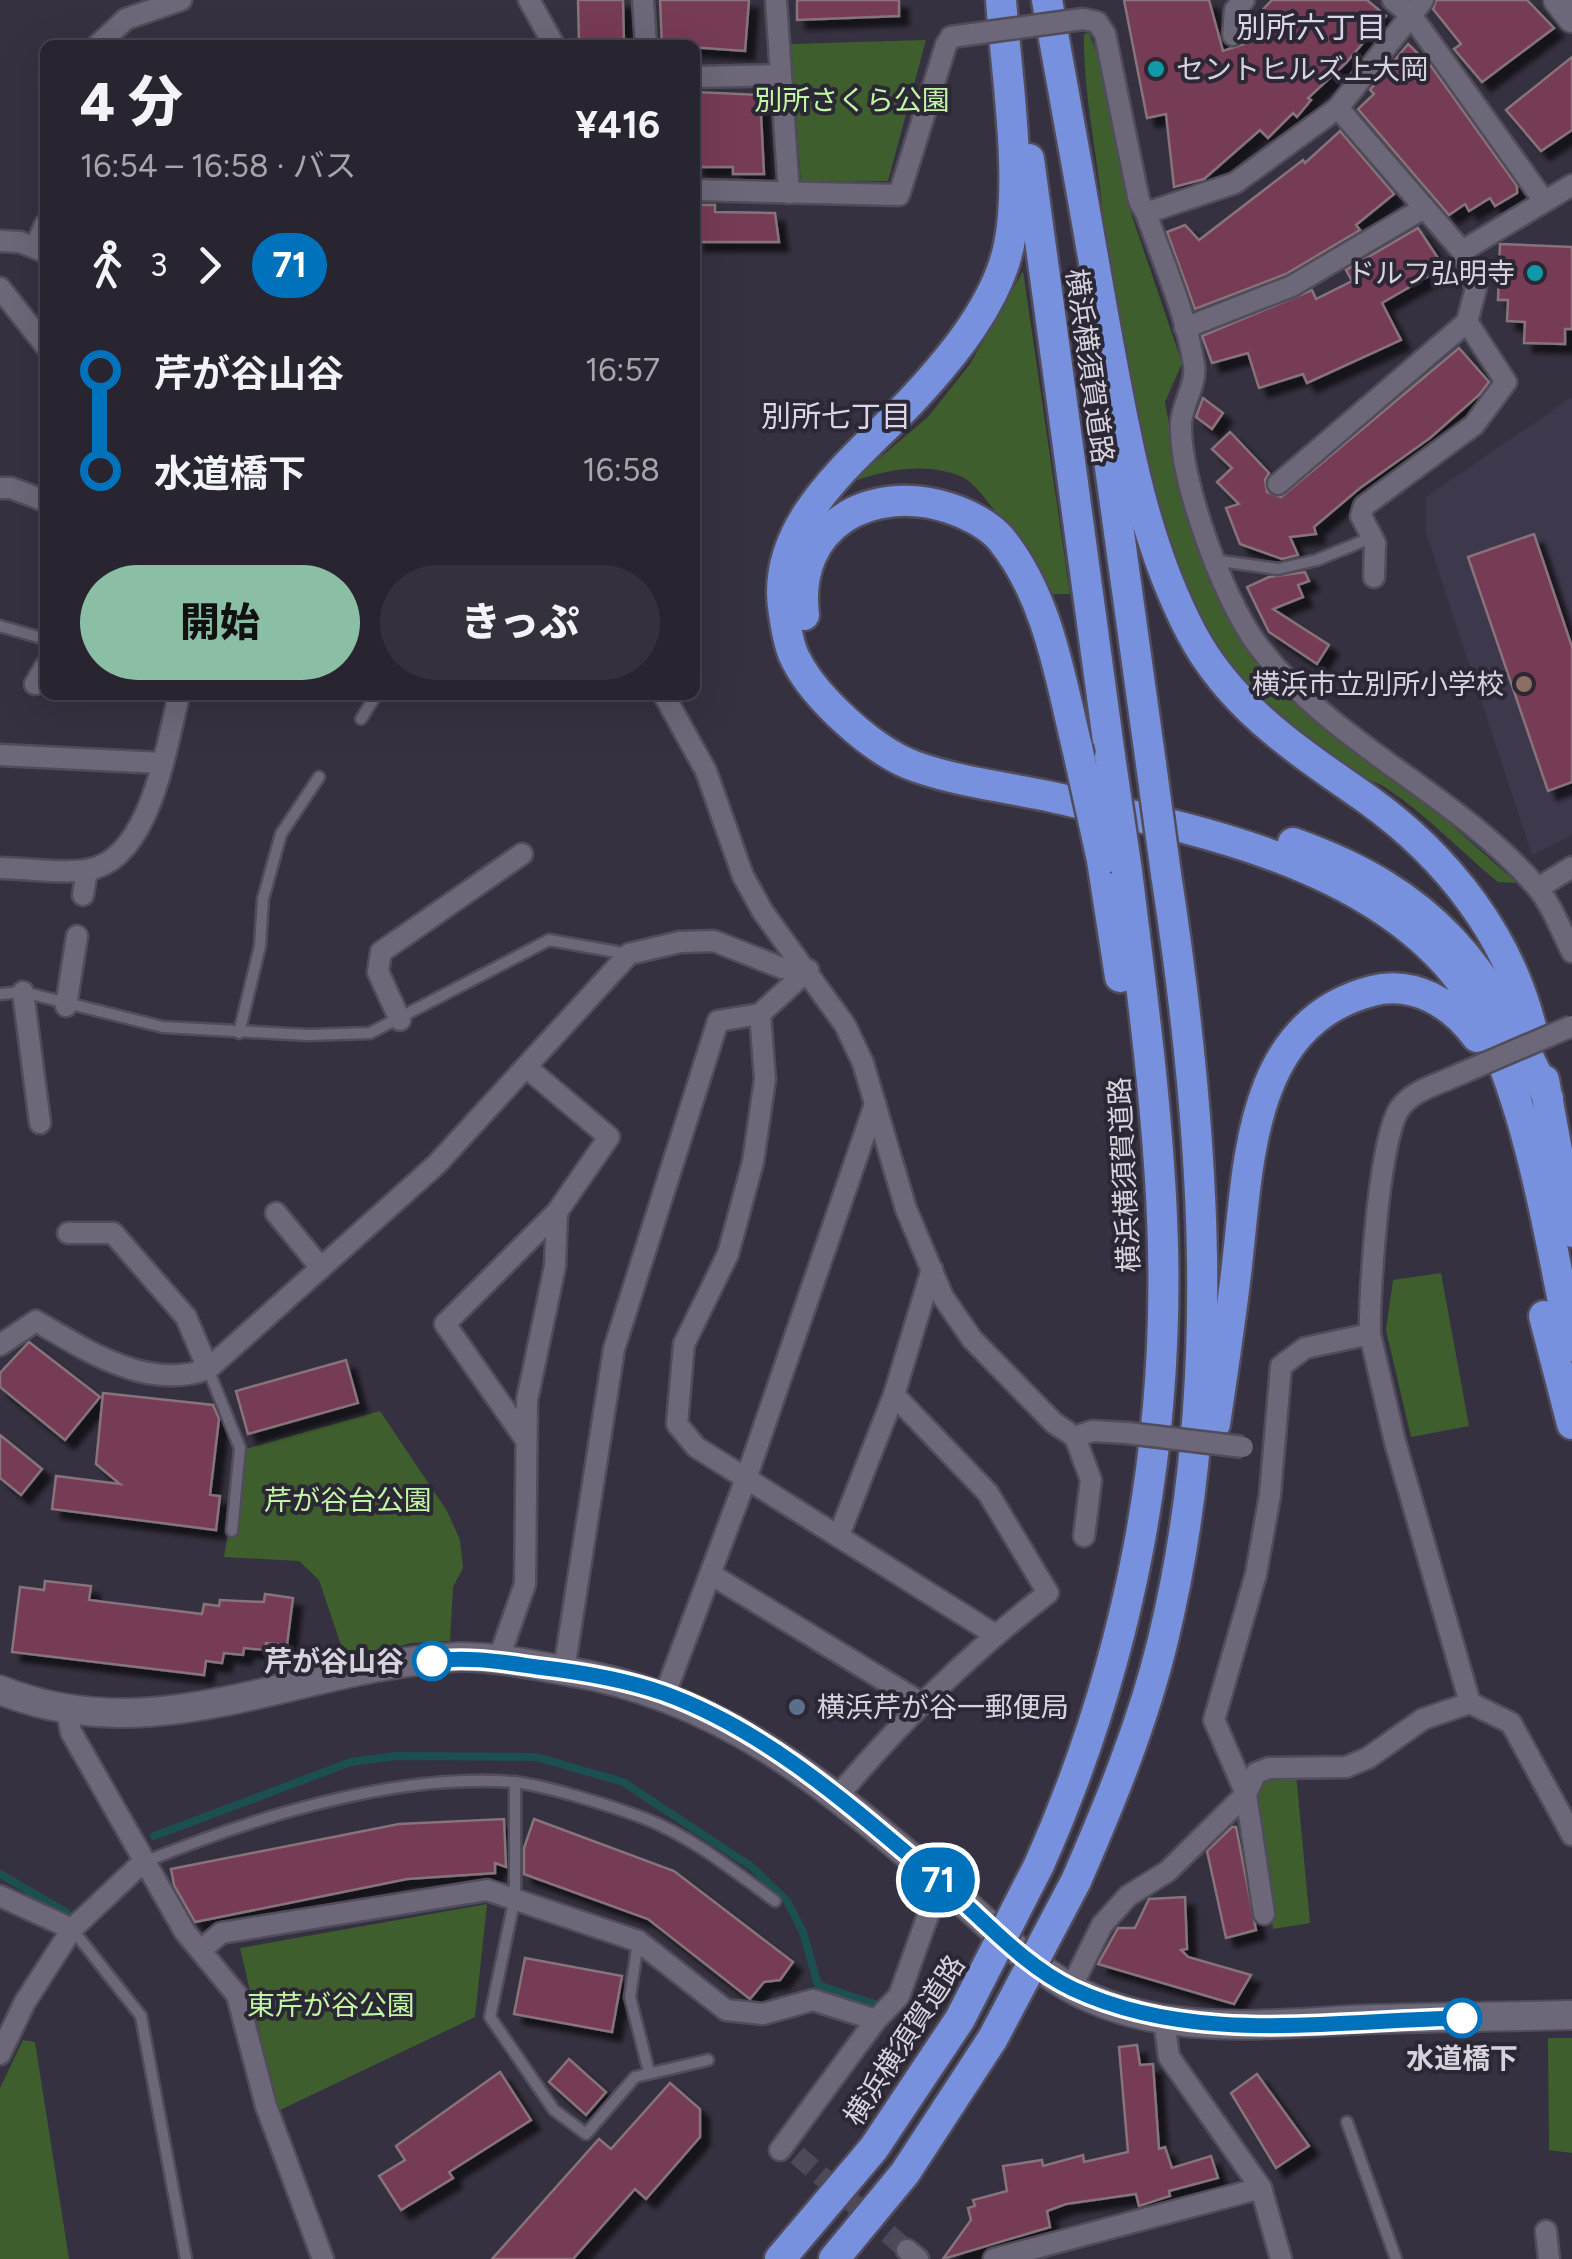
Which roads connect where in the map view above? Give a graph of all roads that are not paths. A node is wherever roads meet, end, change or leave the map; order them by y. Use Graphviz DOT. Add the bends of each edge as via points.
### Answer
graph roads {
  1 [pos="181,0"];
  2 [pos="529,0"];
  3 [pos="643,0"];
  4 [pos="776,0"];
  5 [pos="1003,0"];
  6 [pos="1047,0"];
  7 [pos="1393,0"];
  8 [pos="1558,0"];
  9 [pos="1235,3"];
  10 [pos="1417,7"];
  11 [pos="1572,18"];
  12 [pos="1233,35"];
  13 [pos="103,40"];
  14 [pos="551,40"];
  15 [pos="646,40"];
  16 [pos="782,75"];
  17 [pos="700,77"];
  18 [pos="1338,108"];
  19 [pos="1572,184"];
  20 [pos="700,190"];
  21 [pos="789,193"];
  22 [pos="1544,202"];
  23 [pos="1142,207"];
  24 [pos="1424,208"];
  25 [pos="0,241"];
  26 [pos="40,250"];
  27 [pos="1462,251"];
  28 [pos="0,288"];
  29 [pos="1468,322"];
  30 [pos="1185,328"];
  31 [pos="40,339"];
  32 [pos="1278,484"];
  33 [pos="0,488"];
  34 [pos="40,499"];
  35 [pos="1373,537"];
  36 [pos="1212,560"];
  37 [pos="1374,576"];
  38 [pos="0,626"];
  39 [pos="40,638"];
  40 [pos="179,700"];
  41 [pos="373,700"];
  42 [pos="667,700"];
  43 [pos="361,719"];
  44 [pos="0,755"];
  45 [pos="162,763"];
  46 [pos="319,776"];
  47 [pos="522,854"];
  48 [pos="1115,866"];
  49 [pos="1572,867"];
  50 [pos="0,868"];
  51 [pos="87,870"];
  52 [pos="1538,888"];
  53 [pos="83,895"];
  54 [pos="76,936"];
  55 [pos="1572,952"];
  56 [pos="629,954"];
  57 [pos="808,970"];
  58 [pos="23,992"];
  59 [pos="0,994"];
  60 [pos="66,1006"];
  61 [pos="760,1014"];
  62 [pos="400,1020"];
  63 [pos="1572,1026"];
  64 [pos="239,1032"];
  65 [pos="526,1067"];
  66 [pos="1548,1098"];
  67 [pos="875,1104"];
  68 [pos="1516,1104"];
  69 [pos="40,1123"];
  70 [pos="1542,1147"];
  71 [pos="1572,1182"];
  72 [pos="557,1212"];
  73 [pos="276,1213"];
  74 [pos="68,1232"];
  75 [pos="1572,1232"];
  76 [pos="321,1268"];
  77 [pos="932,1270"];
  78 [pos="1370,1334"];
  79 [pos="0,1345"];
  80 [pos="1572,1346"];
  81 [pos="208,1369"];
  82 [pos="894,1395"];
  83 [pos="1572,1424"];
  84 [pos="1075,1436"];
  85 [pos="526,1440"];
  86 [pos="1273,1450"];
  87 [pos="747,1476"];
  88 [pos="232,1531"];
  89 [pos="839,1535"];
  90 [pos="1084,1536"];
  91 [pos="1178,1569"];
  92 [pos="712,1575"];
  93 [pos="994,1634"];
  94 [pos="498,1661"];
  95 [pos="564,1670"];
  96 [pos="0,1690"];
  97 [pos="665,1694"];
  98 [pos="1470,1703"];
  99 [pos="923,1704"];
  100 [pos="67,1710"];
  101 [pos="515,1782"];
  102 [pos="1246,1794"];
  103 [pos="836,1797"];
  104 [pos="1572,1834"];
  105 [pos="142,1862"];
  106 [pos="940,1882"];
  107 [pos="0,1896"];
  108 [pos="515,1897"];
  109 [pos="774,1901"];
  110 [pos="1264,1914"];
  111 [pos="72,1929"];
  112 [pos="638,1942"];
  113 [pos="201,1950"];
  114 [pos="1071,1988"];
  115 [pos="1572,2015"];
  116 [pos="876,2020"];
  117 [pos="1164,2020"];
  118 [pos="0,2054"];
  119 [pos="708,2060"];
  120 [pos="649,2072"];
  121 [pos="1348,2122"];
  122 [pos="788,2150"];
  123 [pos="1261,2188"];
  124 [pos="1546,2231"];
  125 [pos="186,2259"];
  126 [pos="324,2259"];
  127 [pos="780,2259"];
  128 [pos="834,2259"];
  129 [pos="994,2259"];
  130 [pos="1280,2259"];
  131 [pos="1396,2259"];
  132 [pos="1549,2259"];
  1 -- 13 [label="street" via="126,19"];
  2 -- 14 [label="street"];
  3 -- 15 [label="street"];
  4 -- 16 [label="street"];
  5 -- 48 [label="highway, 横浜横須賀道路, bridge" via="1110,756"];
  5 -- 68 [label="highway" via="1013,188 1009,246 974,322 916,396 842,466 806,518 784,567 782,610 795,660 848,724 910,764 1239,845 1367,898 1413,928 1456,974 1486,1026"];
  6 -- 66 [label="highway" via="1128,450 1161,562 1192,635 1230,691 1261,722 1416,841 1485,917 1512,963"];
  6 -- 91 [label="highway, 横浜横須賀道路, bridge" via="1195,1090 1202,1214 1199,1393"];
  7 -- 10 [label="street"];
  8 -- 11 [label="street"];
  9 -- 12 [label="street"];
  10 -- 18 [label="street"];
  10 -- 22 [label="street"];
  16 -- 17 [label="street"];
  16 -- 21 [label="street"];
  18 -- 23 [label="street" via="1234,183"];
  18 -- 24 [label="street"];
  19 -- 22 [label="street"];
  20 -- 21 [label="street"];
  21 -- 23 [label="street, bridge" via="899,196 951,37 1083,19 1097,22 1105,34"];
  22 -- 27 [label="street"];
  23 -- 30 [label="street"];
  24 -- 27 [label="street"];
  24 -- 30 [label="street" via="1292,286"];
  25 -- 26 [label="street"];
  27 -- 29 [label="street" via="1476,288"];
  28 -- 31 [label="street"];
  29 -- 32 [label="street"];
  29 -- 35 [label="street" via="1506,382 1474,425 1364,506"];
  30 -- 36 [label="street" via="1196,370 1182,423"];
  33 -- 34 [label="street"];
  35 -- 36 [label="lane" via="1278,568"];
  35 -- 37 [label="street"];
  36 -- 52 [label="street" via="1255,642 1308,704 1432,795"];
  38 -- 39 [label="lane"];
  40 -- 45 [label="street"];
  41 -- 43 [label="lane"];
  42 -- 57 [label="street" via="706,771 744,876"];
  44 -- 45 [label="street"];
  45 -- 51 [label="street" via="136,837 116,860"];
  46 -- 64 [label="lane" via="280,834"];
  47 -- 62 [label="street" via="381,952 378,972"];
  48 -- 66 [label="highway, bridge" via="1077,747 1050,638 1026,577 999,537 966,513 920,499 886,499 848,512 820,540 801,586 815,660 874,723 935,754 1247,826 1374,876 1430,915 1484,976"];
  48 -- 127 [label="highway, 横浜横須賀道路, bridge" via="1154,1099 1163,1307 1149,1480 1120,1640 1068,1800 960,2019 874,2148"];
  49 -- 52 [label="street"];
  50 -- 51 [label="street"];
  51 -- 53 [label="street"];
  52 -- 55 [label="street"];
  54 -- 60 [label="street"];
  56 -- 57 [label="street" via="714,941 782,968"];
  56 -- 62 [label="lane" via="549,940"];
  56 -- 65 [label="street"];
  57 -- 61 [label="street"];
  57 -- 67 [label="street" via="845,1024"];
  58 -- 59 [label="lane"];
  58 -- 60 [label="lane"];
  58 -- 69 [label="street"];
  60 -- 64 [label="lane" via="164,1027"];
  61 -- 87 [label="street" via="765,1080 752,1162 728,1254 684,1344 677,1424 696,1447"];
  61 -- 95 [label="street" via="718,1022 614,1349"];
  62 -- 64 [label="lane" via="370,1033"];
  63 -- 78 [label="street, bridge" via="1418,1091 1400,1107 1384,1160"];
  65 -- 72 [label="street" via="609,1137"];
  65 -- 76 [label="street" via="437,1164"];
  66 -- 70 [label="highway"];
  67 -- 77 [label="street"];
  67 -- 87 [label="street"];
  68 -- 70 [label="highway"];
  68 -- 91 [label="highway" via="1454,1008 1416,992 1381,988 1340,999 1302,1028 1253,1123 1210,1456"];
  70 -- 71 [label="highway"];
  70 -- 75 [label="highway"];
  70 -- 80 [label="highway"];
  70 -- 83 [label="highway" via="1544,1315"];
  72 -- 85 [label="street" via="555,1266 526,1400"];
  72 -- 85 [label="street" via="445,1324"];
  73 -- 76 [label="street"];
  74 -- 81 [label="street" via="113,1233 186,1317"];
  76 -- 81 [label="street"];
  77 -- 82 [label="street"];
  77 -- 84 [label="street" via="972,1339"];
  78 -- 86 [label="street" via="1290,1356 1282,1366"];
  78 -- 98 [label="street" via="1394,1442"];
  79 -- 81 [label="street" via="36,1321 110,1365 190,1376"];
  81 -- 88 [label="lane" via="240,1448"];
  82 -- 89 [label="street"];
  82 -- 93 [label="street" via="988,1494 1048,1593"];
  84 -- 86 [label="street, bridge" via="1127,1433"];
  84 -- 90 [label="street" via="1091,1480"];
  85 -- 94 [label="street" via="525,1584"];
  86 -- 102 [label="street" via="1256,1574 1214,1720"];
  87 -- 89 [label="street"];
  87 -- 92 [label="street"];
  89 -- 93 [label="street"];
  91 -- 128 [label="highway, 横浜横須賀道路, bridge" via="1138,1725 1076,1882 993,2038 904,2173"];
  92 -- 97 [label="street"];
  92 -- 99 [label="street"];
  93 -- 99 [label="street"];
  94 -- 95 [label="street"];
  94 -- 100 [label="street" via="458,1657 377,1669 186,1711 131,1716"];
  95 -- 97 [label="street"];
  96 -- 100 [label="street"];
  97 -- 103 [label="street" via="727,1723"];
  98 -- 102 [label="street" via="1424,1719 1346,1767 1256,1773"];
  98 -- 104 [label="street" via="1511,1723"];
  99 -- 103 [label="street"];
  100 -- 105 [label="street" via="71,1732"];
  101 -- 105 [label="lane" via="403,1788 233,1826"];
  101 -- 108 [label="lane"];
  101 -- 109 [label="lane" via="648,1819"];
  102 -- 110 [label="street"];
  102 -- 114 [label="street" via="1168,1871 1128,1896 1102,1925"];
  103 -- 106 [label="street"];
  105 -- 111 [label="street"];
  105 -- 113 [label="street"];
  106 -- 114 [label="street"];
  106 -- 116 [label="street" via="898,1996"];
  107 -- 111 [label="street"];
  108 -- 112 [label="street"];
  108 -- 113 [label="street" via="459,1891 221,1933"];
  108 -- 120 [label="lane" via="490,2017 554,2110 586,2134 635,2077"];
  111 -- 118 [label="street"];
  111 -- 125 [label="lane" via="141,2016"];
  112 -- 116 [label="street" via="726,2010 763,2014 813,2000"];
  112 -- 120 [label="lane" via="630,1997"];
  113 -- 126 [label="street" via="236,1995 266,2106"];
  114 -- 117 [label="street"];
  115 -- 117 [label="street" via="1246,2026"];
  116 -- 122 [label="street"];
  117 -- 123 [label="street" via="1169,2057"];
  119 -- 120 [label="lane"];
  121 -- 131 [label="lane"];
  123 -- 129 [label="street"];
  123 -- 130 [label="street"];
  124 -- 132 [label="street"];
}
